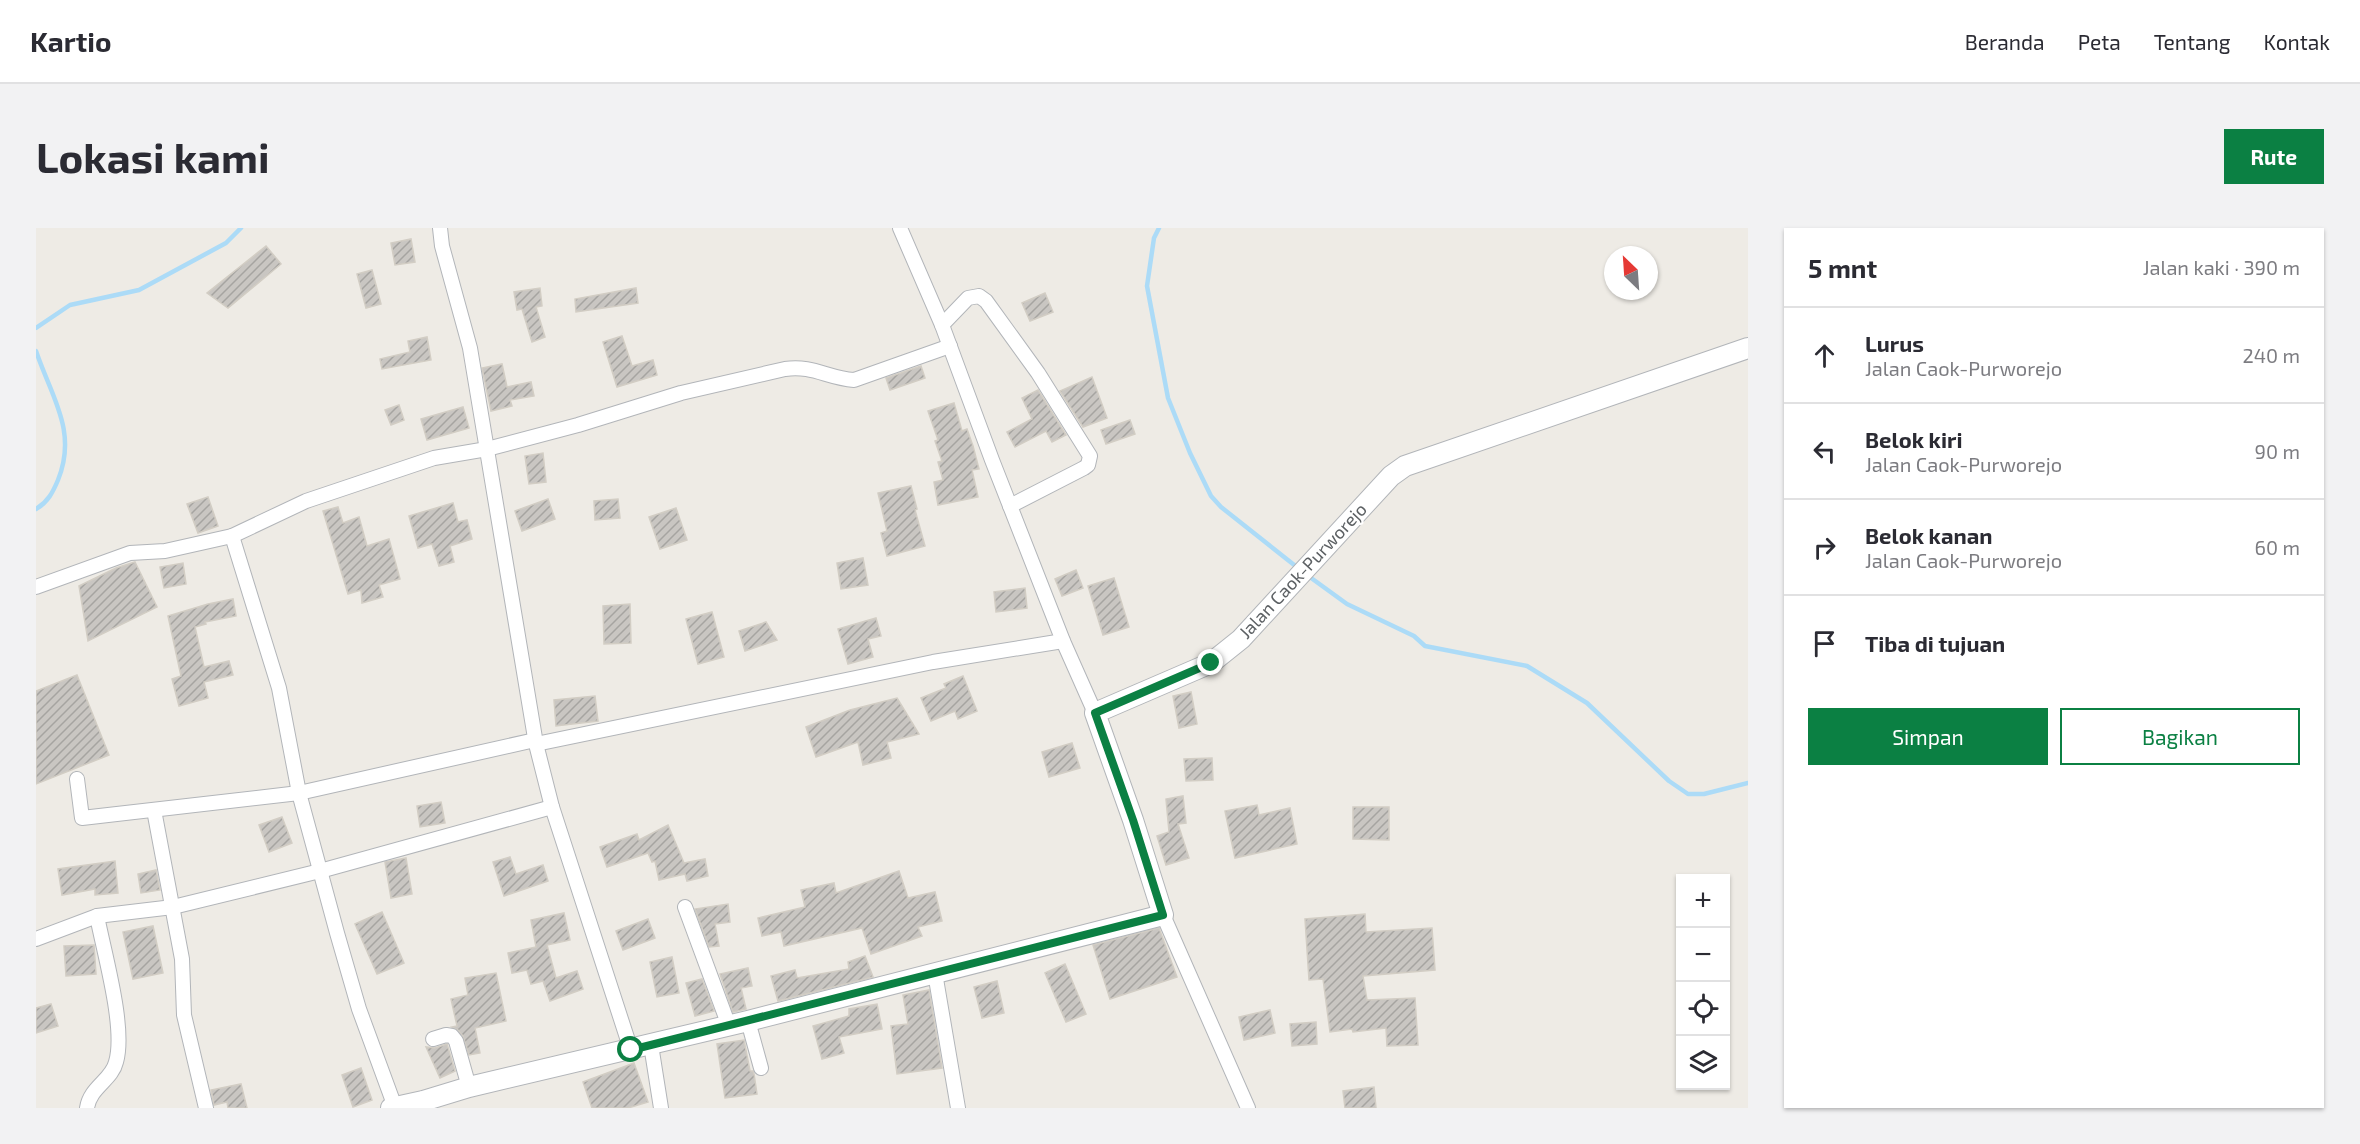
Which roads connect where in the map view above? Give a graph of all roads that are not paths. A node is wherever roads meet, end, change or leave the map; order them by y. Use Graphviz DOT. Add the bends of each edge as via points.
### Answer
graph roads {
  1 [pos="440,228"];
  2 [pos="900,228"];
  3 [pos="942,325"];
  4 [pos="950,346"];
  5 [pos="1748,348"];
  6 [pos="487,449"];
  7 [pos="1010,506"];
  8 [pos="232,536"];
  9 [pos="36,587"];
  10 [pos="1063,641"];
  11 [pos="1095,713"];
  12 [pos="536,742"];
  13 [pos="77,779"];
  14 [pos="299,792"];
  15 [pos="552,807"];
  16 [pos="154,810"];
  17 [pos="320,871"];
  18 [pos="173,907"];
  19 [pos="685,907"];
  20 [pos="1163,915"];
  21 [pos="97,916"];
  22 [pos="36,939"];
  23 [pos="935,974"];
  24 [pos="738,1023"];
  25 [pos="433,1039"];
  26 [pos="651,1045"];
  27 [pos="631,1050"];
  28 [pos="761,1068"];
  29 [pos="469,1087"];
  30 [pos="424,1105"];
  31 [pos="393,1107"];
  32 [pos="87,1108"];
  33 [pos="206,1108"];
  34 [pos="661,1108"];
  35 [pos="958,1108"];
  36 [pos="1248,1108"];
  1 -- 6 [label="street" via="470,348"];
  2 -- 3 [label="street"];
  3 -- 4 [label="street"];
  3 -- 7 [label="street" via="968,298 979,296 986,301 1038,373 1090,456 1084,468"];
  4 -- 6 [label="street" via="854,380 812,369 785,369 681,393"];
  4 -- 7 [label="street"];
  5 -- 11 [label="street, Jalan Caok-Purworejo" via="1405,466 1318,553 1241,639 1211,663"];
  6 -- 8 [label="street" via="434,458 350,484"];
  6 -- 12 [label="street"];
  7 -- 10 [label="street"];
  8 -- 9 [label="street" via="165,551 130,553"];
  8 -- 14 [label="street" via="279,688"];
  10 -- 11 [label="street"];
  10 -- 12 [label="street" via="933,662"];
  11 -- 20 [label="street"];
  12 -- 14 [label="street"];
  12 -- 15 [label="street"];
  13 -- 16 [label="street" via="82,818"];
  14 -- 16 [label="street"];
  14 -- 17 [label="street"];
  15 -- 17 [label="street"];
  15 -- 27 [label="street"];
  16 -- 18 [label="street"];
  17 -- 18 [label="street"];
  17 -- 31 [label="street" via="359,1009"];
  18 -- 21 [label="street"];
  18 -- 33 [label="street" via="182,959 184,1015"];
  19 -- 24 [label="street"];
  20 -- 23 [label="street"];
  20 -- 36 [label="street"];
  21 -- 22 [label="street"];
  21 -- 32 [label="street" via="120,1037 116,1065 88,1099"];
  23 -- 24 [label="street"];
  23 -- 35 [label="street"];
  24 -- 26 [label="street"];
  24 -- 28 [label="street"];
  25 -- 29 [label="street" via="446,1035 456,1041"];
  26 -- 27 [label="street"];
  26 -- 34 [label="street"];
  27 -- 29 [label="street"];
  29 -- 30 [label="street"];
  30 -- 31 [label="street"];
}
